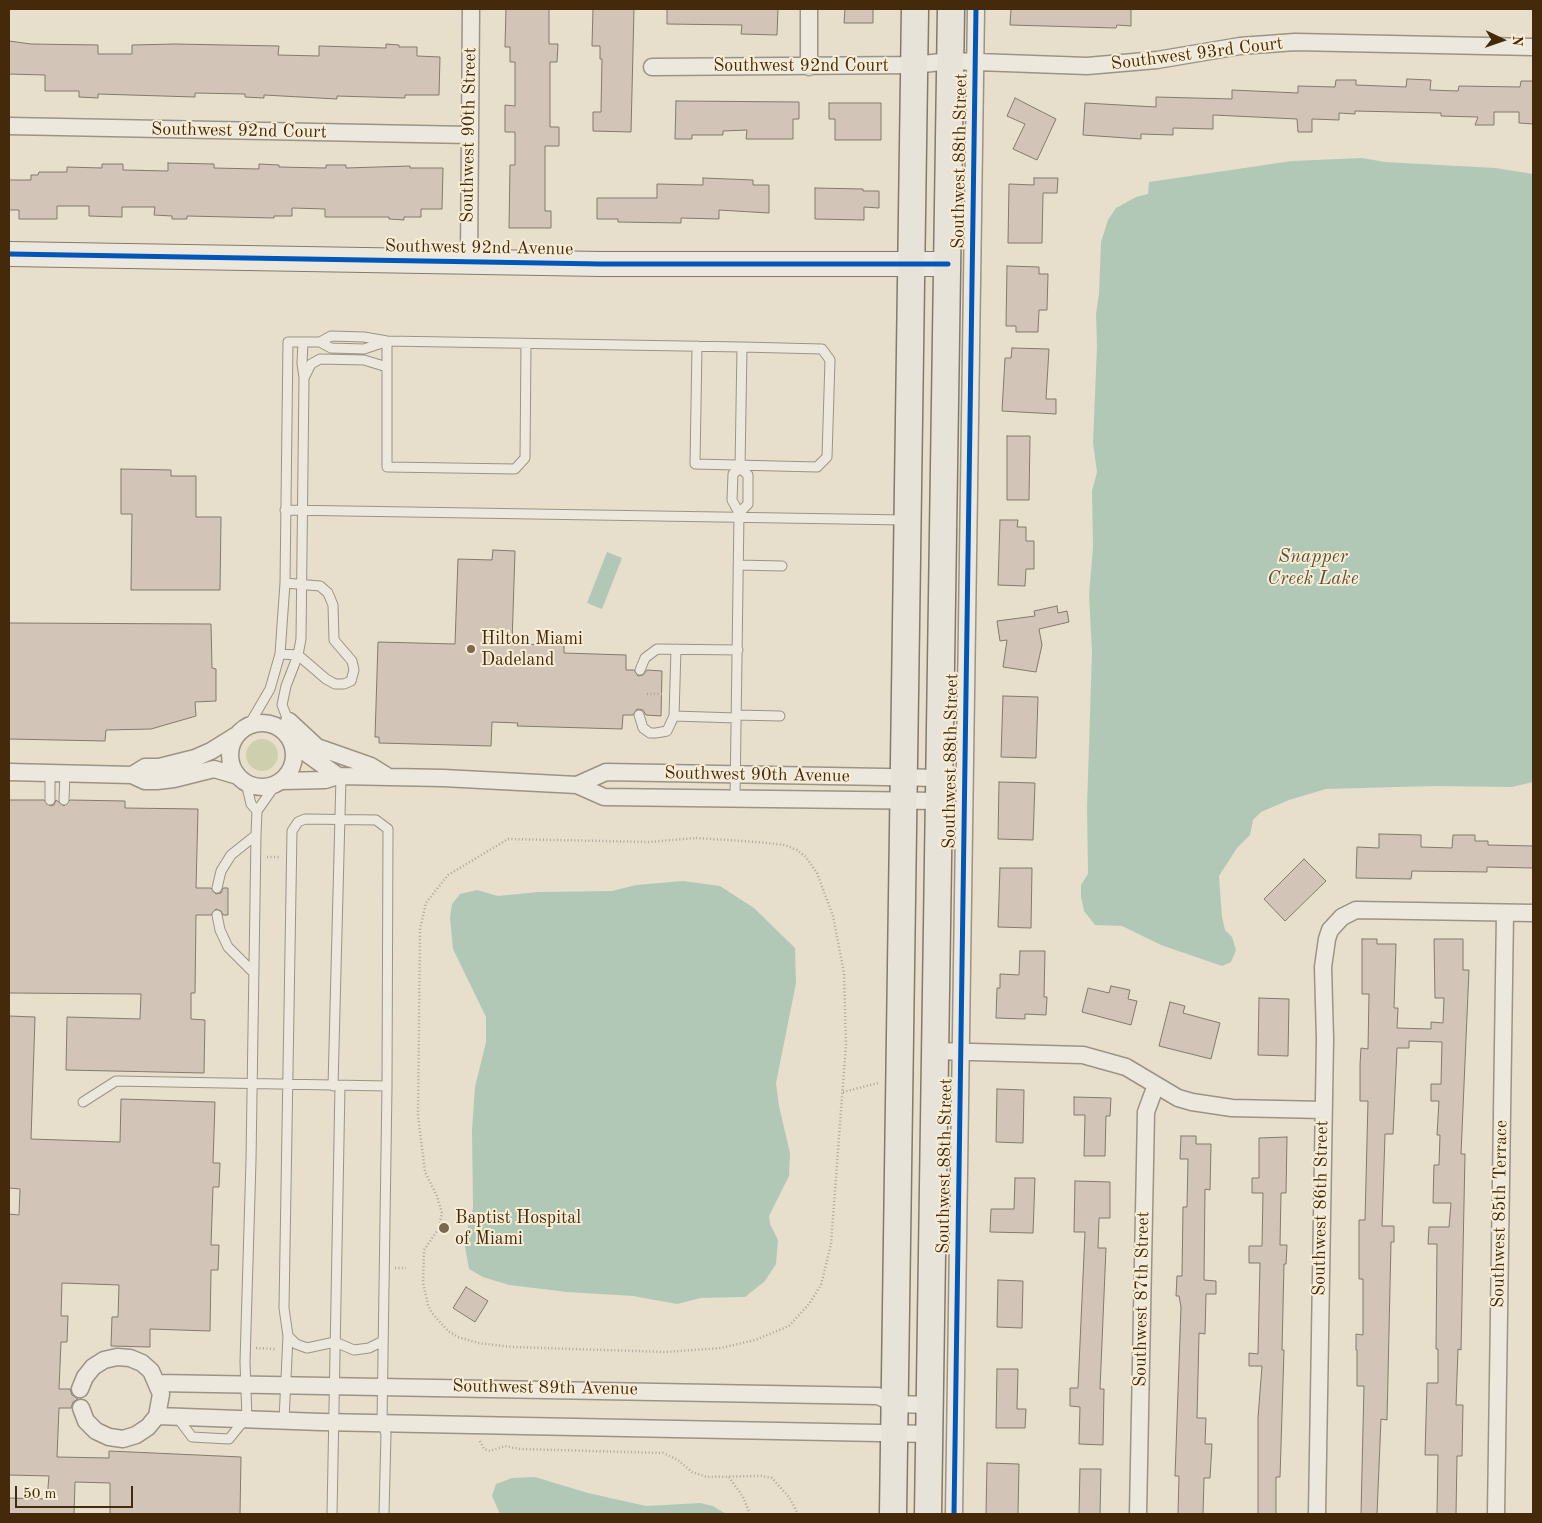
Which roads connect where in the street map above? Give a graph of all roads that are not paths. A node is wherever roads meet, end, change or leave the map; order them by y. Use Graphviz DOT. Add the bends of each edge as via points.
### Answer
graph roads {
  1 [pos="471,9"];
  2 [pos="809,9"];
  3 [pos="915,9"];
  4 [pos="951,9"];
  5 [pos="976,9"];
  6 [pos="1533,47"];
  7 [pos="950,61"];
  8 [pos="976,62"];
  9 [pos="914,65"];
  10 [pos="652,67"];
  11 [pos="809,67"];
  12 [pos="9,126"];
  13 [pos="469,135"];
  14 [pos="9,254"];
  15 [pos="469,261"];
  16 [pos="911,264"];
  17 [pos="948,264"];
  18 [pos="388,341"];
  19 [pos="303,342"];
  20 [pos="526,344"];
  21 [pos="697,346"];
  22 [pos="742,347"];
  23 [pos="388,366"];
  24 [pos="304,378"];
  25 [pos="740,466"];
  26 [pos="285,510"];
  27 [pos="303,511"];
  28 [pos="739,515"];
  29 [pos="908,520"];
  30 [pos="738,564"];
  31 [pos="782,566"];
  32 [pos="284,583"];
  33 [pos="303,584"];
  34 [pos="676,649"];
  35 [pos="738,650"];
  36 [pos="280,654"];
  37 [pos="298,655"];
  38 [pos="640,670"];
  39 [pos="639,715"];
  40 [pos="674,716"];
  41 [pos="736,716"];
  42 [pos="780,716"];
  43 [pos="289,722"];
  44 [pos="248,725"];
  45 [pos="235,736"];
  46 [pos="291,742"];
  47 [pos="9,772"];
  48 [pos="58,773"];
  49 [pos="736,774"];
  50 [pos="132,775"];
  51 [pos="340,776"];
  52 [pos="389,777"];
  53 [pos="242,780"];
  54 [pos="278,782"];
  55 [pos="577,786"];
  56 [pos="904,789"];
  57 [pos="940,789"];
  58 [pos="736,799"];
  59 [pos="50,800"];
  60 [pos="64,800"];
  61 [pos="257,811"];
  62 [pos="339,820"];
  63 [pos="256,835"];
  64 [pos="217,888"];
  65 [pos="1505,913"];
  66 [pos="1533,914"];
  67 [pos="216,915"];
  68 [pos="253,972"];
  69 [pos="948,1051"];
  70 [pos="891,1081"];
  71 [pos="252,1084"];
  72 [pos="1156,1085"];
  73 [pos="288,1086"];
  74 [pos="337,1086"];
  75 [pos="387,1086"];
  76 [pos="83,1102"];
  77 [pos="1323,1110"];
  78 [pos="288,1336"];
  79 [pos="383,1340"];
  80 [pos="334,1342"];
  81 [pos="158,1383"];
  82 [pos="247,1384"];
  83 [pos="284,1384"];
  84 [pos="335,1386"];
  85 [pos="382,1386"];
  86 [pos="80,1389"];
  87 [pos="895,1404"];
  88 [pos="930,1405"];
  89 [pos="81,1408"];
  90 [pos="157,1416"];
  91 [pos="246,1419"];
  92 [pos="284,1420"];
  93 [pos="335,1422"];
  94 [pos="382,1422"];
  95 [pos="894,1433"];
  96 [pos="930,1434"];
  97 [pos="332,1514"];
  98 [pos="384,1514"];
  99 [pos="892,1514"];
  100 [pos="928,1514"];
  101 [pos="954,1514"];
  102 [pos="1138,1514"];
  103 [pos="1317,1514"];
  104 [pos="1496,1514"];
  1 -- 13 [label="street, Southwest 90th Street"];
  2 -- 11 [label="street"];
  3 -- 9 [label="main road"];
  4 -- 7 [label="main road, Southwest 88th Street"];
  5 -- 8 [label="street, Southwest 88th Street"];
  6 -- 8 [label="street, Southwest 93rd Court" via="1295,42 1240,46 1117,64 1057,66"];
  7 -- 8 [label="street, Southwest 93rd Court"];
  7 -- 9 [label="street, Southwest 92nd Court"];
  7 -- 17 [label="main road, Southwest 88th Street"];
  8 -- 69 [label="street, Southwest 88th Street"];
  9 -- 11 [label="street, Southwest 92nd Court"];
  9 -- 16 [label="main road"];
  10 -- 11 [label="street, Southwest 92nd Court"];
  12 -- 13 [label="street, Southwest 92nd Court"];
  13 -- 15 [label="street, Southwest 90th Street"];
  14 -- 15 [label="street, Southwest 92nd Avenue"];
  15 -- 16 [label="street, Southwest 92nd Avenue"];
  16 -- 17 [label="street, Southwest 92nd Avenue"];
  16 -- 29 [label="main road"];
  17 -- 57 [label="main road, Southwest 88th Street"];
  18 -- 19 [label="lane" via="364,349 331,348 320,342"];
  18 -- 20 [label="lane"];
  18 -- 23 [label="lane"];
  19 -- 24 [label="lane"];
  19 -- 26 [label="lane" via="288,342"];
  20 -- 21 [label="lane"];
  20 -- 23 [label="lane" via="525,458 515,469 387,467"];
  21 -- 22 [label="lane"];
  21 -- 25 [label="lane" via="695,464"];
  22 -- 25 [label="lane"];
  22 -- 25 [label="lane" via="822,349 830,360 827,457 817,467"];
  23 -- 24 [label="lane" via="364,360 320,359 311,364"];
  24 -- 27 [label="lane"];
  25 -- 28 [label="lane" via="732,474 732,500"];
  25 -- 28 [label="lane" via="748,476 748,504"];
  26 -- 27 [label="lane"];
  26 -- 32 [label="lane"];
  27 -- 28 [label="lane"];
  27 -- 33 [label="lane"];
  28 -- 29 [label="lane"];
  28 -- 30 [label="lane"];
  29 -- 56 [label="main road"];
  30 -- 31 [label="lane"];
  30 -- 35 [label="lane"];
  32 -- 33 [label="lane"];
  32 -- 36 [label="lane"];
  33 -- 37 [label="lane"];
  33 -- 37 [label="lane" via="320,586 328,593 333,605 334,640 352,661 351,681 335,684"];
  34 -- 35 [label="lane"];
  34 -- 38 [label="lane" via="650,652"];
  34 -- 40 [label="lane"];
  35 -- 41 [label="lane"];
  36 -- 37 [label="lane"];
  36 -- 44 [label="lane" via="270,689"];
  37 -- 43 [label="lane" via="283,699 283,709"];
  39 -- 40 [label="lane" via="644,728 650,733 667,731"];
  40 -- 41 [label="lane"];
  41 -- 42 [label="lane"];
  41 -- 49 [label="lane"];
  43 -- 46 [label="lane"];
  43 -- 52 [label="street, Southwest 90th Avenue" via="317,747 371,766"];
  44 -- 45 [label="street"];
  44 -- 46 [label="street" via="272,724"];
  45 -- 50 [label="street" via="195,758 169,766 146,767"];
  45 -- 53 [label="street" via="229,757"];
  46 -- 51 [label="street"];
  46 -- 54 [label="street" via="291,768"];
  47 -- 48 [label="street"];
  48 -- 50 [label="street"];
  48 -- 59 [label="lane"];
  48 -- 60 [label="lane"];
  49 -- 55 [label="street, Southwest 90th Avenue" via="606,772"];
  49 -- 56 [label="street, Southwest 90th Avenue"];
  49 -- 58 [label="lane"];
  50 -- 53 [label="street" via="145,781 157,781 214,770"];
  51 -- 52 [label="street, Southwest 90th Avenue"];
  51 -- 54 [label="street, Southwest 90th Avenue" via="325,780"];
  51 -- 62 [label="lane"];
  52 -- 55 [label="street, Southwest 90th Avenue"];
  53 -- 54 [label="street" via="266,787"];
  53 -- 61 [label="lane"];
  54 -- 61 [label="lane"];
  55 -- 58 [label="street, Southwest 90th Avenue" via="604,798"];
  56 -- 57 [label="street, Southwest 90th Avenue"];
  56 -- 57 [label="street, Southwest 90th Avenue"];
  56 -- 58 [label="street, Southwest 90th Avenue"];
  56 -- 70 [label="main road"];
  57 -- 69 [label="main road, Southwest 88th Street"];
  61 -- 63 [label="lane"];
  62 -- 73 [label="lane" via="305,819 298,822 292,831"];
  62 -- 74 [label="lane"];
  62 -- 75 [label="lane" via="376,820 388,829"];
  63 -- 64 [label="lane" via="231,855 221,871"];
  63 -- 68 [label="lane"];
  65 -- 66 [label="street"];
  65 -- 77 [label="street, Southwest 86th Street" via="1365,910 1350,912 1330,930 1325,947"];
  65 -- 104 [label="street, Southwest 85th Terrace"];
  67 -- 68 [label="lane" via="228,947"];
  68 -- 71 [label="lane"];
  69 -- 70 [label="main road" via="920,1059"];
  69 -- 72 [label="street" via="1083,1055 1126,1067"];
  69 -- 88 [label="main road, Southwest 88th Street"];
  69 -- 101 [label="street, Southwest 88th Street"];
  70 -- 87 [label="main road"];
  71 -- 73 [label="lane"];
  71 -- 76 [label="lane" via="116,1081"];
  71 -- 82 [label="lane"];
  72 -- 77 [label="street" via="1178,1098 1212,1106"];
  72 -- 102 [label="street, Southwest 87th Street" via="1146,1112"];
  73 -- 74 [label="lane"];
  73 -- 78 [label="lane" via="284,1308"];
  74 -- 75 [label="lane"];
  74 -- 80 [label="lane"];
  75 -- 79 [label="lane"];
  77 -- 103 [label="street, Southwest 86th Street"];
  78 -- 80 [label="lane" via="307,1348"];
  78 -- 83 [label="lane"];
  79 -- 80 [label="lane" via="361,1350"];
  79 -- 85 [label="lane"];
  80 -- 84 [label="lane"];
  81 -- 82 [label="street, Southwest 89th Avenue"];
  81 -- 86 [label="street" via="142,1363 117,1357 93,1367"];
  81 -- 90 [label="street" via="161,1394"];
  82 -- 83 [label="street, Southwest 89th Avenue"];
  82 -- 91 [label="lane"];
  83 -- 84 [label="street, Southwest 89th Avenue"];
  83 -- 92 [label="lane"];
  84 -- 85 [label="street, Southwest 89th Avenue"];
  84 -- 93 [label="lane"];
  85 -- 87 [label="street, Southwest 89th Avenue" via="878,1396"];
  85 -- 94 [label="lane"];
  87 -- 88 [label="street, Southwest 89th Avenue"];
  87 -- 95 [label="main road"];
  88 -- 96 [label="main road, Southwest 88th Street"];
  89 -- 90 [label="street" via="86,1421 109,1437 136,1435"];
  90 -- 91 [label="street"];
  91 -- 92 [label="street"];
  92 -- 93 [label="street"];
  93 -- 94 [label="street"];
  93 -- 97 [label="lane"];
  94 -- 95 [label="street"];
  94 -- 98 [label="lane" via="386,1434"];
  95 -- 96 [label="street"];
  95 -- 99 [label="main road"];
  96 -- 100 [label="main road, Southwest 88th Street"];
}
